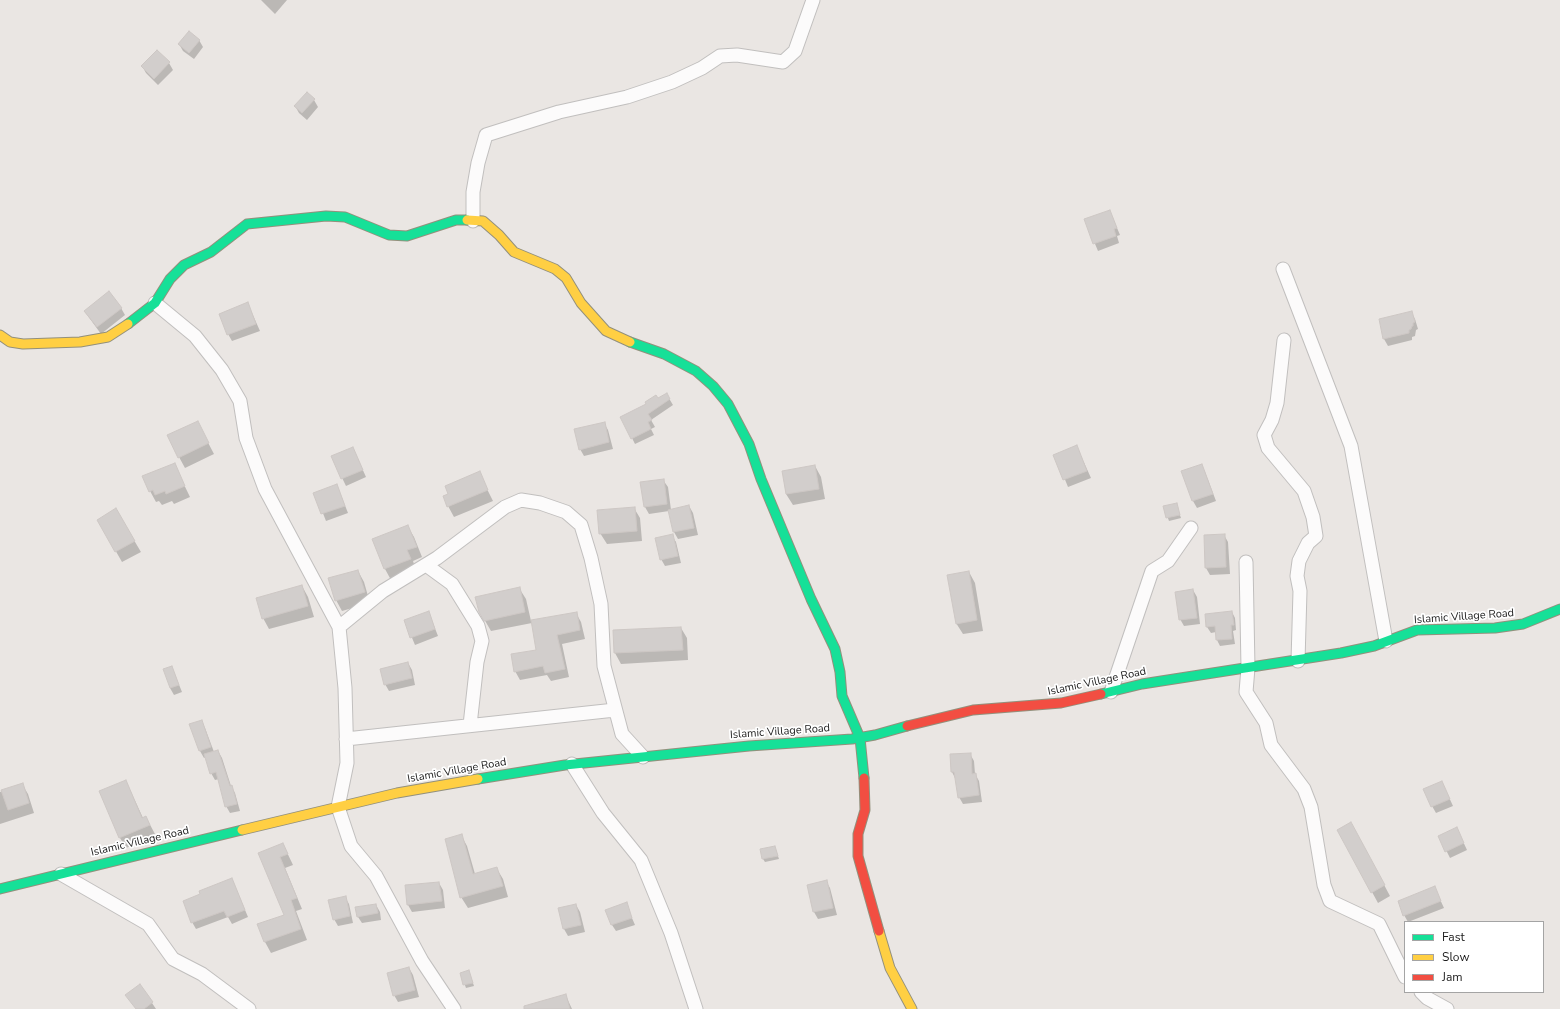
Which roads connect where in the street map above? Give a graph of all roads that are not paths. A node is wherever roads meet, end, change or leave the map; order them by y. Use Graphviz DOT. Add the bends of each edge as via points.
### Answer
graph roads {
  1 [pos="813,0"];
  2 [pos="473,221"];
  3 [pos="1283,269"];
  4 [pos="155,303"];
  5 [pos="0,335"];
  6 [pos="1284,340"];
  7 [pos="1191,528"];
  8 [pos="1246,562"];
  9 [pos="426,565"];
  10 [pos="1558,613"];
  11 [pos="339,627"];
  12 [pos="1386,641"];
  13 [pos="1298,660"];
  14 [pos="1248,668"];
  15 [pos="1110,692"];
  16 [pos="615,710"];
  17 [pos="470,726"];
  18 [pos="346,738"];
  19 [pos="860,738"];
  20 [pos="643,757"];
  21 [pos="572,764"];
  22 [pos="338,807"];
  23 [pos="61,874"];
  24 [pos="0,888"];
  25 [pos="1404,975"];
  26 [pos="1422,993"];
  27 [pos="249,1009"];
  28 [pos="454,1009"];
  29 [pos="696,1009"];
  30 [pos="912,1009"];
  31 [pos="1447,1009"];
  1 -- 2 [label="street" via="795,51 783,62 737,55 720,56 672,82 627,97 559,112 486,135 478,163"];
  2 -- 4 [label="street" via="456,220 407,236 389,235 345,217 326,216 247,224 211,252 184,265 170,279"];
  2 -- 19 [label="street" via="483,221 514,252 555,269 566,278 581,303 606,331 664,354 696,371 728,404 749,444 811,599 835,649 842,696"];
  3 -- 12 [label="street" via="1351,446"];
  4 -- 5 [label="street" via="108,337 80,342 23,344 10,342"];
  4 -- 11 [label="street" via="195,336 222,370 240,400 246,438 265,489"];
  6 -- 13 [label="street" via="1277,403 1264,435 1268,448 1304,491 1316,536 1308,543 1299,561"];
  7 -- 15 [label="street" via="1168,561 1152,571"];
  8 -- 14 [label="street"];
  9 -- 11 [label="street" via="383,591"];
  9 -- 16 [label="street" via="505,507 521,500 540,502 566,512 581,525 591,558 601,604 604,666"];
  9 -- 17 [label="street" via="452,584 478,626 482,641 477,662"];
  10 -- 12 [label="street, Islamic Village Road" via="1523,624 1495,628 1417,630"];
  11 -- 18 [label="street" via="345,688"];
  12 -- 13 [label="street, Islamic Village Road" via="1374,646"];
  13 -- 14 [label="street, Islamic Village Road"];
  14 -- 15 [label="street, Islamic Village Road" via="1142,684"];
  14 -- 25 [label="street" via="1246,692 1266,723 1271,745 1304,788 1311,806 1324,885 1330,901 1379,924"];
  15 -- 19 [label="street, Islamic Village Road" via="1061,704 973,710"];
  16 -- 17 [label="street"];
  16 -- 20 [label="street" via="622,734"];
  17 -- 18 [label="street"];
  18 -- 22 [label="street" via="347,763"];
  19 -- 20 [label="street, Islamic Village Road"];
  19 -- 30 [label="street" via="865,810 858,834 858,856 890,968"];
  20 -- 21 [label="street, Islamic Village Road"];
  21 -- 22 [label="street, Islamic Village Road" via="397,793"];
  21 -- 29 [label="street" via="603,813 641,860 671,933"];
  22 -- 23 [label="street, Islamic Village Road"];
  22 -- 28 [label="street" via="351,846 376,876 422,961"];
  23 -- 24 [label="street, Islamic Village Road"];
  23 -- 27 [label="street" via="148,924 173,959 202,974"];
  26 -- 31 [label="street"];
}
